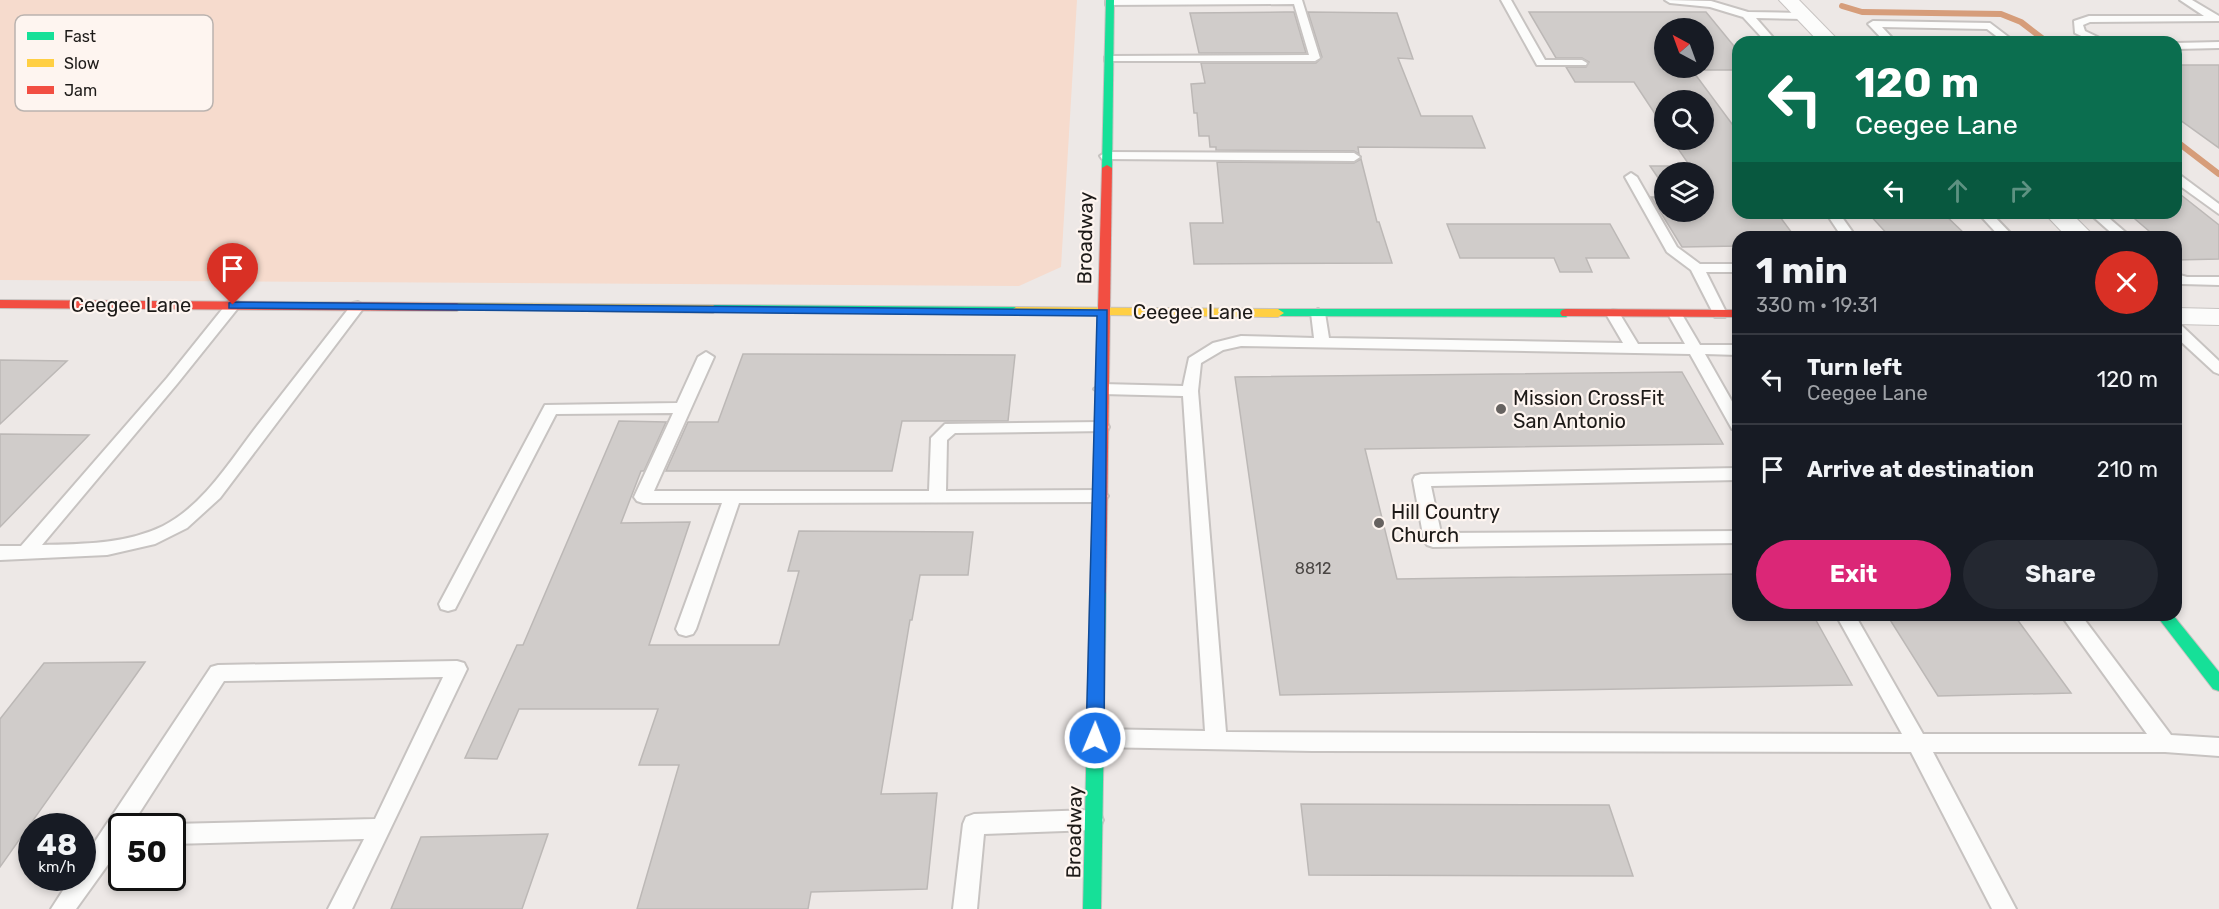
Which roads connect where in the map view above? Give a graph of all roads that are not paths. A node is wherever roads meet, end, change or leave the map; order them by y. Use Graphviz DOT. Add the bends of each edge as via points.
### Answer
graph roads {
  1 [pos="1506,0"];
  2 [pos="1670,0"];
  3 [pos="1788,0"];
  4 [pos="2185,0"];
  5 [pos="1110,1"];
  6 [pos="1299,1"];
  7 [pos="1747,15"];
  8 [pos="1803,16"];
  9 [pos="2217,20"];
  10 [pos="1766,36"];
  11 [pos="1824,36"];
  12 [pos="1885,36"];
  13 [pos="2002,36"];
  14 [pos="2088,36"];
  15 [pos="2219,45"];
  16 [pos="2182,46"];
  17 [pos="1109,59"];
  18 [pos="1582,63"];
  19 [pos="1106,156"];
  20 [pos="1354,157"];
  21 [pos="1631,177"];
  22 [pos="2182,181"];
  23 [pos="2219,210"];
  24 [pos="1990,219"];
  25 [pos="2062,219"];
  26 [pos="2102,219"];
  27 [pos="2001,231"];
  28 [pos="2076,231"];
  29 [pos="2117,231"];
  30 [pos="1697,268"];
  31 [pos="1732,268"];
  32 [pos="2182,280"];
  33 [pos="2219,281"];
  34 [pos="0,303"];
  35 [pos="233,305"];
  36 [pos="358,306"];
  37 [pos="1103,312"];
  38 [pos="1318,313"];
  39 [pos="1614,314"];
  40 [pos="1675,314"];
  41 [pos="1720,314"];
  42 [pos="1732,314"];
  43 [pos="2182,316"];
  44 [pos="2219,317"];
  45 [pos="2182,332"];
  46 [pos="1322,342"];
  47 [pos="1633,348"];
  48 [pos="1696,350"];
  49 [pos="1732,350"];
  50 [pos="706,357"];
  51 [pos="2213,357"];
  52 [pos="2219,369"];
  53 [pos="1102,389"];
  54 [pos="1190,391"];
  55 [pos="683,408"];
  56 [pos="1732,414"];
  57 [pos="1101,427"];
  58 [pos="1732,474"];
  59 [pos="1099,496"];
  60 [pos="733,497"];
  61 [pos="937,497"];
  62 [pos="1732,537"];
  63 [pos="26,552"];
  64 [pos="0,553"];
  65 [pos="448,604"];
  66 [pos="1848,621"];
  67 [pos="2074,621"];
  68 [pos="2169,621"];
  69 [pos="686,629"];
  70 [pos="2219,684"];
  71 [pos="1095,738"];
  72 [pos="1216,740"];
  73 [pos="1918,744"];
  74 [pos="2165,744"];
  75 [pos="2219,747"];
  76 [pos="131,813"];
  77 [pos="1093,820"];
  78 [pos="381,829"];
  79 [pos="186,834"];
  80 [pos="108,848"];
  81 [pos="63,909"];
  82 [pos="340,909"];
  83 [pos="965,909"];
  84 [pos="1092,909"];
  85 [pos="2004,909"];
  1 -- 18 [label="lane" via="1540,63"];
  2 -- 7 [label="lane" via="1711,4"];
  3 -- 8 [label="street"];
  4 -- 9 [label="lane"];
  5 -- 6 [label="lane"];
  5 -- 17 [label="street, Broadway"];
  6 -- 17 [label="lane" via="1315,58"];
  7 -- 8 [label="lane"];
  7 -- 10 [label="lane"];
  8 -- 11 [label="street"];
  9 -- 14 [label="lane" via="2089,19 2078,23 2080,33"];
  12 -- 13 [label="lane" via="1873,24 1990,26"];
  15 -- 16 [label="lane"];
  17 -- 19 [label="street, Broadway"];
  19 -- 20 [label="lane"];
  19 -- 37 [label="street, Broadway"];
  21 -- 30 [label="lane" via="1672,249"];
  22 -- 23 [label="lane"];
  24 -- 27 [label="lane"];
  25 -- 28 [label="street"];
  26 -- 29 [label="lane"];
  30 -- 31 [label="lane"];
  30 -- 41 [label="lane"];
  32 -- 33 [label="lane"];
  34 -- 35 [label="street, Ceegee Lane"];
  35 -- 36 [label="street, Ceegee Lane"];
  35 -- 63 [label="lane"];
  36 -- 37 [label="street, Ceegee Lane"];
  36 -- 63 [label="lane" via="214,494 191,516 140,542 110,548"];
  37 -- 38 [label="street, Ceegee Lane"];
  37 -- 53 [label="street, Broadway"];
  38 -- 39 [label="street, Ceegee Lane"];
  38 -- 46 [label="lane"];
  39 -- 40 [label="street, Ceegee Lane"];
  39 -- 47 [label="lane"];
  40 -- 41 [label="street, Ceegee Lane"];
  40 -- 48 [label="lane"];
  41 -- 42 [label="street, Ceegee Lane"];
  43 -- 44 [label="street"];
  45 -- 51 [label="lane"];
  46 -- 47 [label="lane"];
  46 -- 54 [label="lane" via="1241,341 1218,346 1194,361"];
  47 -- 48 [label="lane"];
  48 -- 49 [label="lane"];
  48 -- 56 [label="lane"];
  50 -- 55 [label="lane"];
  51 -- 52 [label="lane"];
  53 -- 54 [label="lane"];
  53 -- 57 [label="street, Broadway"];
  54 -- 72 [label="lane"];
  55 -- 60 [label="lane" via="643,497"];
  55 -- 65 [label="lane" via="551,409"];
  57 -- 59 [label="street, Broadway"];
  57 -- 61 [label="lane" via="951,428 939,438"];
  58 -- 62 [label="lane" via="1421,480 1433,540"];
  59 -- 61 [label="lane"];
  59 -- 71 [label="street, Broadway"];
  60 -- 61 [label="lane"];
  60 -- 69 [label="lane"];
  63 -- 64 [label="lane"];
  66 -- 73 [label="lane"];
  67 -- 74 [label="lane"];
  68 -- 70 [label="street"];
  71 -- 72 [label="lane"];
  71 -- 77 [label="street, Broadway"];
  72 -- 73 [label="lane"];
  73 -- 74 [label="lane"];
  73 -- 85 [label="lane"];
  74 -- 75 [label="lane"];
  76 -- 78 [label="lane" via="218,673 457,669"];
  77 -- 83 [label="lane" via="974,824"];
  77 -- 84 [label="street, Broadway"];
  78 -- 79 [label="lane"];
  78 -- 82 [label="lane"];
  80 -- 81 [label="lane"];
}
